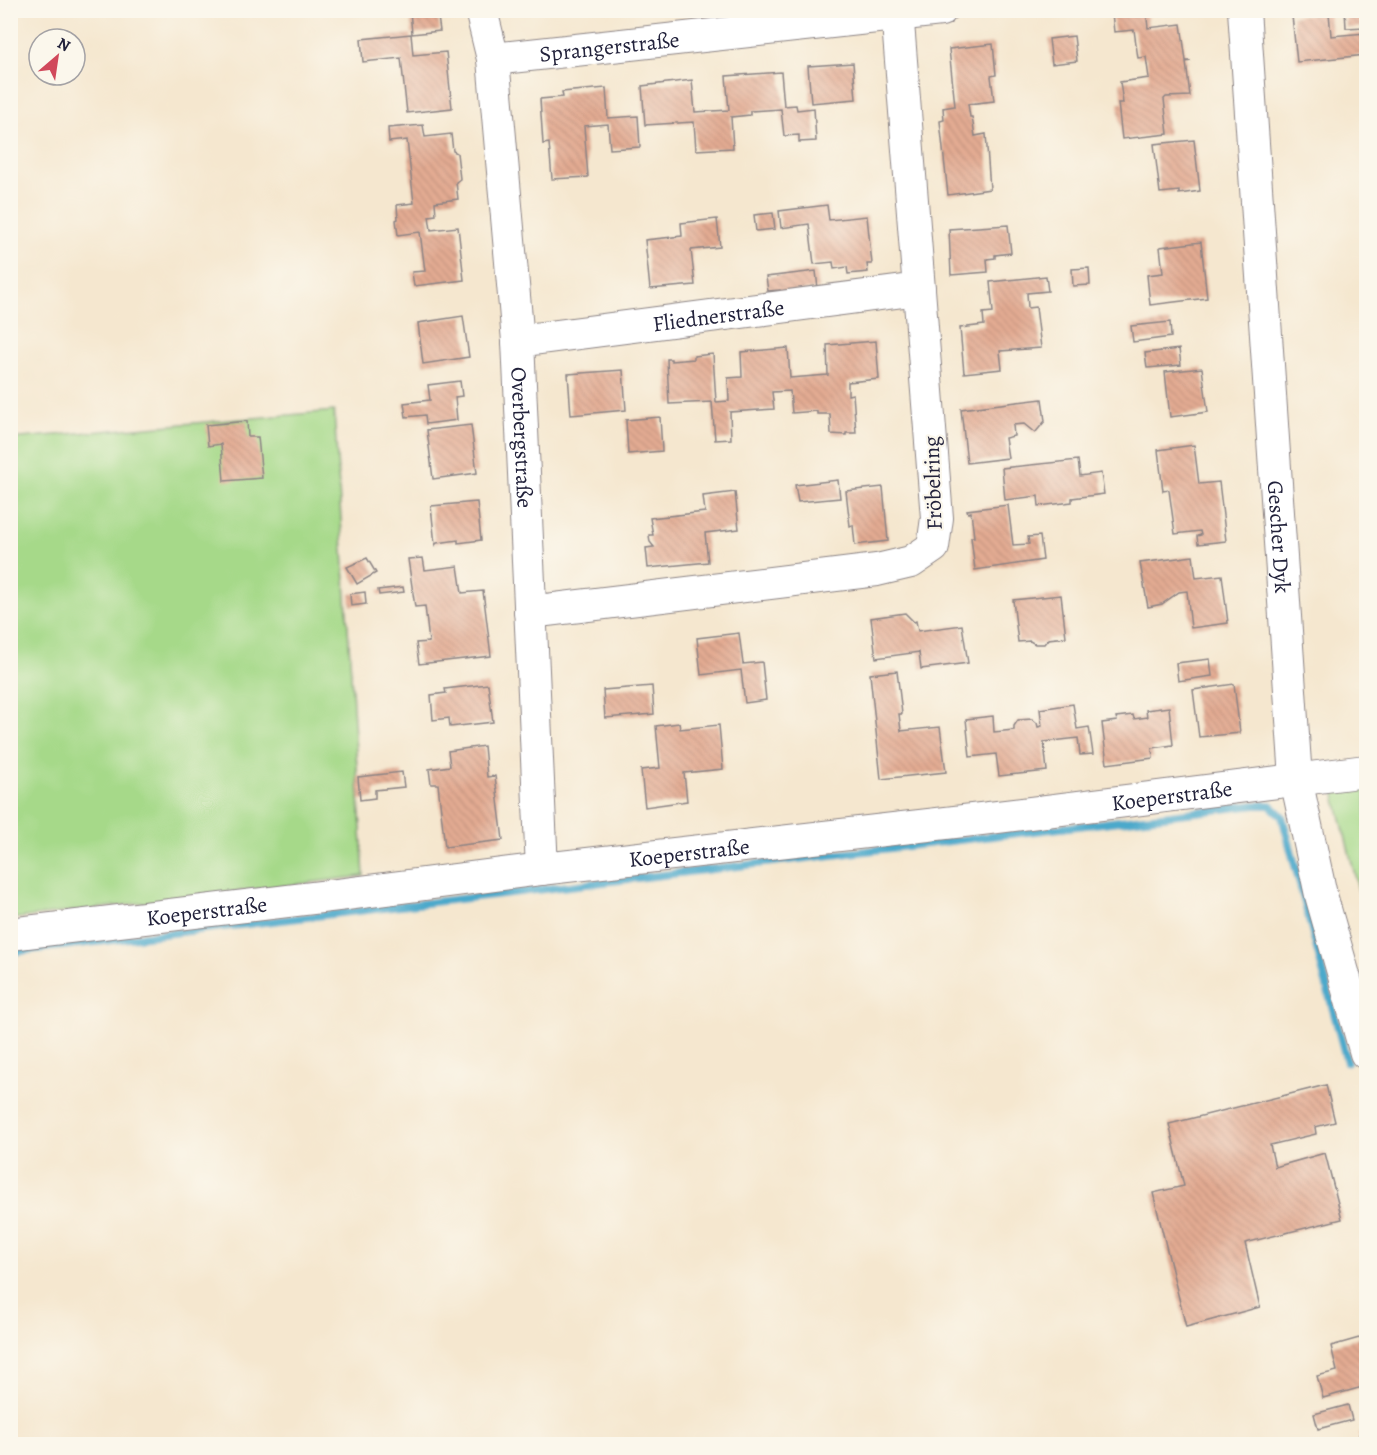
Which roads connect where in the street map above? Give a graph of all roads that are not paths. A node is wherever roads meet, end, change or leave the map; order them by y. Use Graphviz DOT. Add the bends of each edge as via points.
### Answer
graph roads {
  1 [pos="481,10"];
  2 [pos="940,10"];
  3 [pos="1244,10"];
  4 [pos="897,13"];
  5 [pos="493,59"];
  6 [pos="919,289"];
  7 [pos="518,340"];
  8 [pos="530,612"];
  9 [pos="1366,771"];
  10 [pos="1296,779"];
  11 [pos="542,869"];
  12 [pos="10,934"];
  13 [pos="1366,1053"];
  1 -- 5 [label="street, Overbergstraße"];
  2 -- 4 [label="street, Sprangerstraße"];
  3 -- 10 [label="street, Gescher Dyk"];
  4 -- 5 [label="street, Sprangerstraße"];
  4 -- 6 [label="street, Fröbelring"];
  5 -- 7 [label="street, Overbergstraße"];
  6 -- 7 [label="street, Fliednerstraße"];
  6 -- 8 [label="street, Fröbelring" via="938,518 933,547 911,562 877,570"];
  7 -- 8 [label="street, Overbergstraße"];
  8 -- 11 [label="street, Overbergstraße"];
  9 -- 10 [label="street, Koeperstraße"];
  10 -- 11 [label="street, Koeperstraße"];
  10 -- 13 [label="street, Gescher Dyk" via="1321,895"];
  11 -- 12 [label="street, Koeperstraße"];
}
